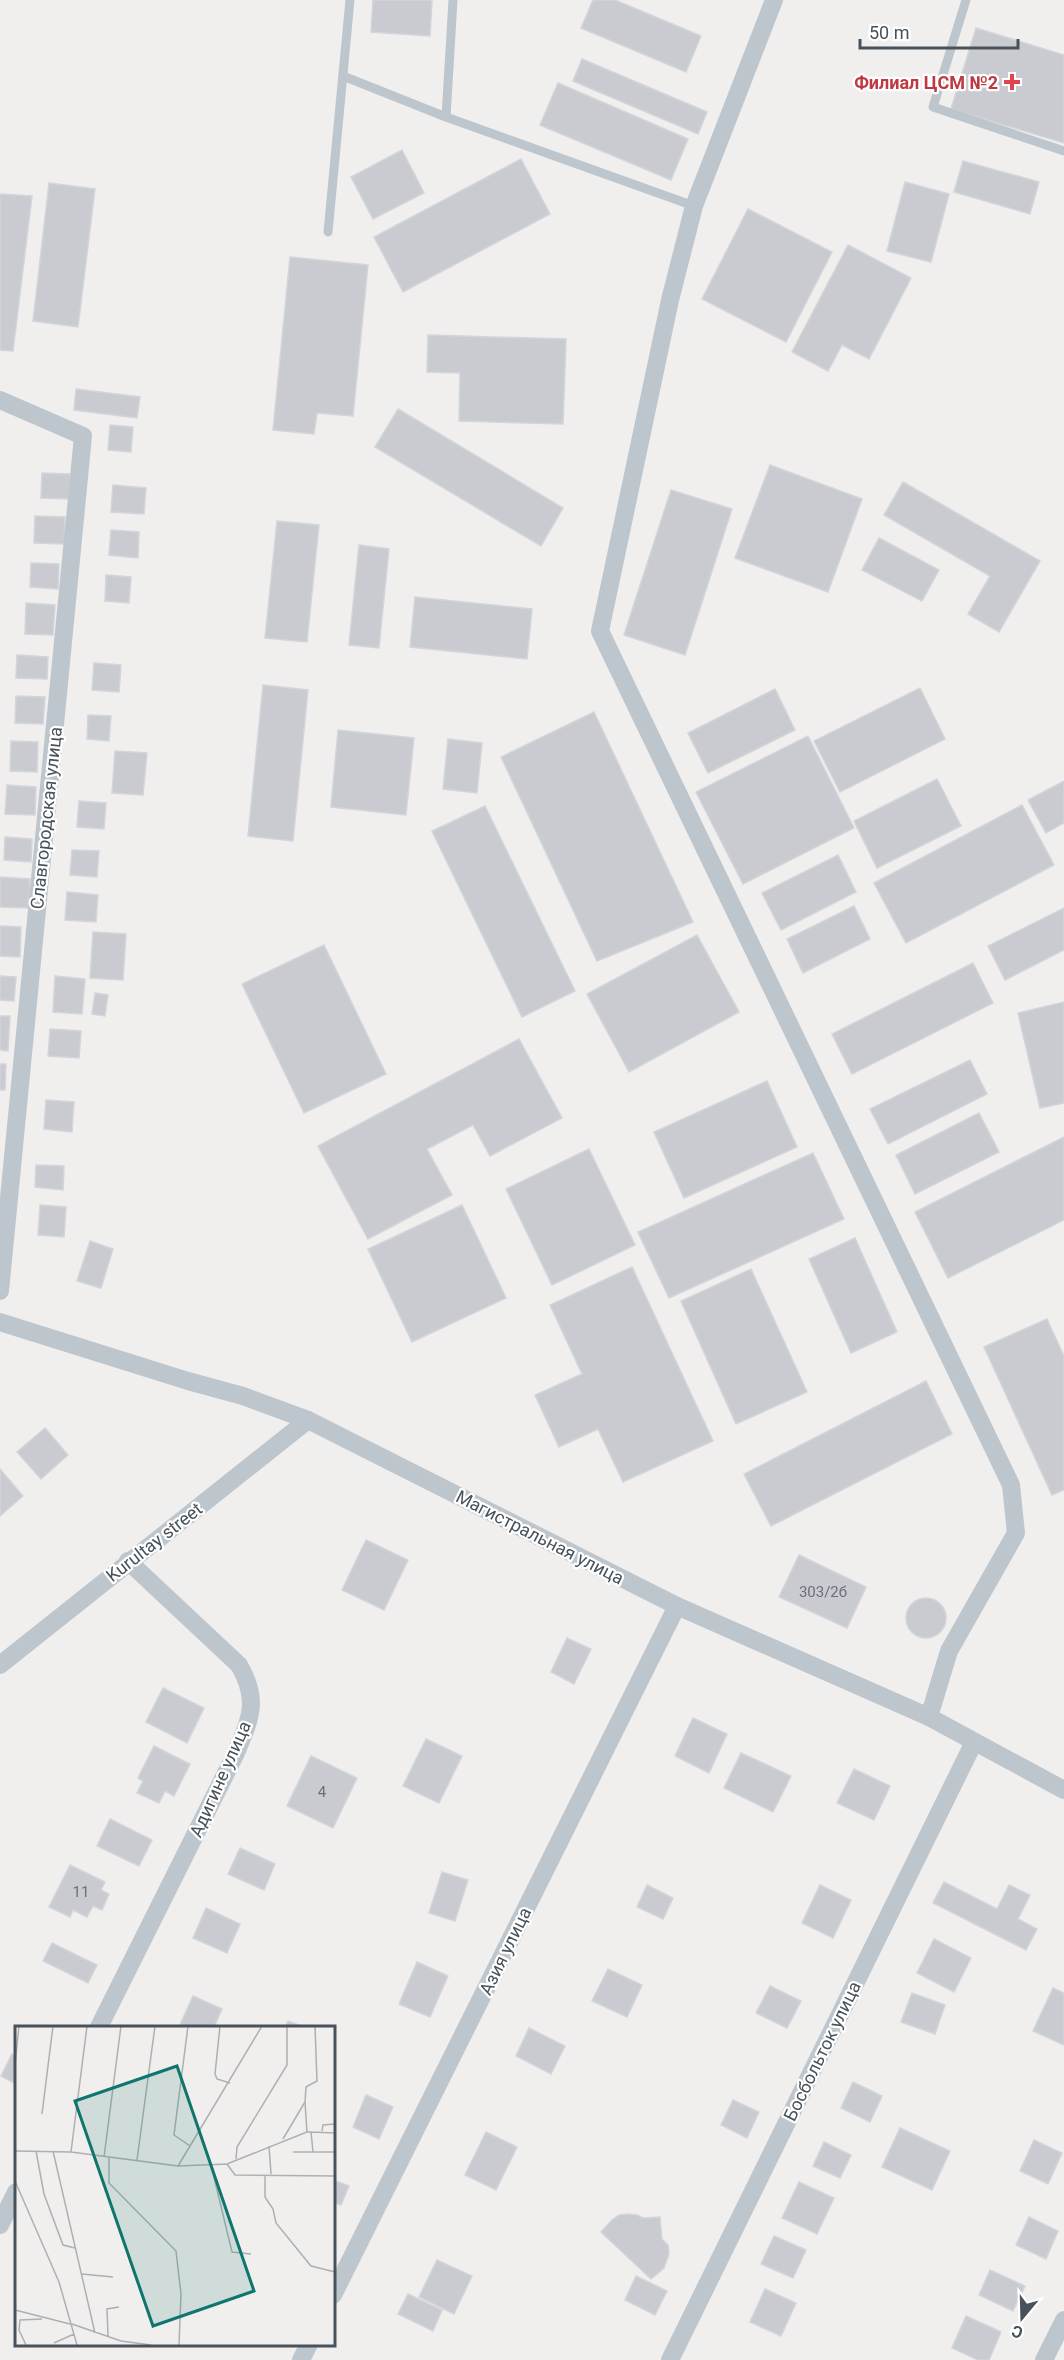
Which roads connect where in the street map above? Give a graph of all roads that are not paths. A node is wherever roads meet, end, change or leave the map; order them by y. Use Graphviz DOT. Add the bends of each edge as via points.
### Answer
graph roads {
  1 [pos="350,0"];
  2 [pos="453,0"];
  3 [pos="774,0"];
  4 [pos="966,0"];
  5 [pos="343,76"];
  6 [pos="446,117"];
  7 [pos="1064,151"];
  8 [pos="694,206"];
  9 [pos="328,232"];
  10 [pos="0,400"];
  11 [pos="0,1291"];
  12 [pos="0,1322"];
  13 [pos="308,1420"];
  14 [pos="128,1562"];
  15 [pos="677,1606"];
  16 [pos="0,1665"];
  17 [pos="929,1717"];
  18 [pos="974,1742"];
  19 [pos="1064,1790"];
  20 [pos="100,2026"];
  21 [pos="15,2194"];
  22 [pos="0,2225"];
  23 [pos="334,2293"];
  24 [pos="1064,2320"];
  25 [pos="308,2345"];
  26 [pos="301,2360"];
  27 [pos="670,2360"];
  28 [pos="1044,2360"];
  1 -- 5 [label="lane"];
  2 -- 6 [label="lane"];
  3 -- 8 [label="street"];
  4 -- 7 [label="lane" via="933,107"];
  5 -- 6 [label="lane"];
  5 -- 9 [label="lane"];
  6 -- 8 [label="lane"];
  8 -- 17 [label="street" via="670,300 600,631 1011,1485 1016,1533 949,1651"];
  10 -- 11 [label="street, Славгородская улица" via="83,436"];
  12 -- 13 [label="street, Магистральная улица" via="243,1396"];
  13 -- 14 [label="street, Kurultay street"];
  13 -- 15 [label="street, Магистральная улица"];
  14 -- 16 [label="street, Kurultay street"];
  14 -- 20 [label="street, Адигине улица" via="239,1665 249,1682 252,1700 248,1725 235,1755"];
  15 -- 17 [label="street, Магистральная улица"];
  15 -- 23 [label="street, Азия улица"];
  17 -- 18 [label="street, Магистральная улица"];
  18 -- 19 [label="street, Магистральная улица"];
  18 -- 27 [label="street, Босбольток улица"];
  21 -- 22 [label="street"];
  24 -- 28 [label="street"];
  25 -- 26 [label="street"];
}
